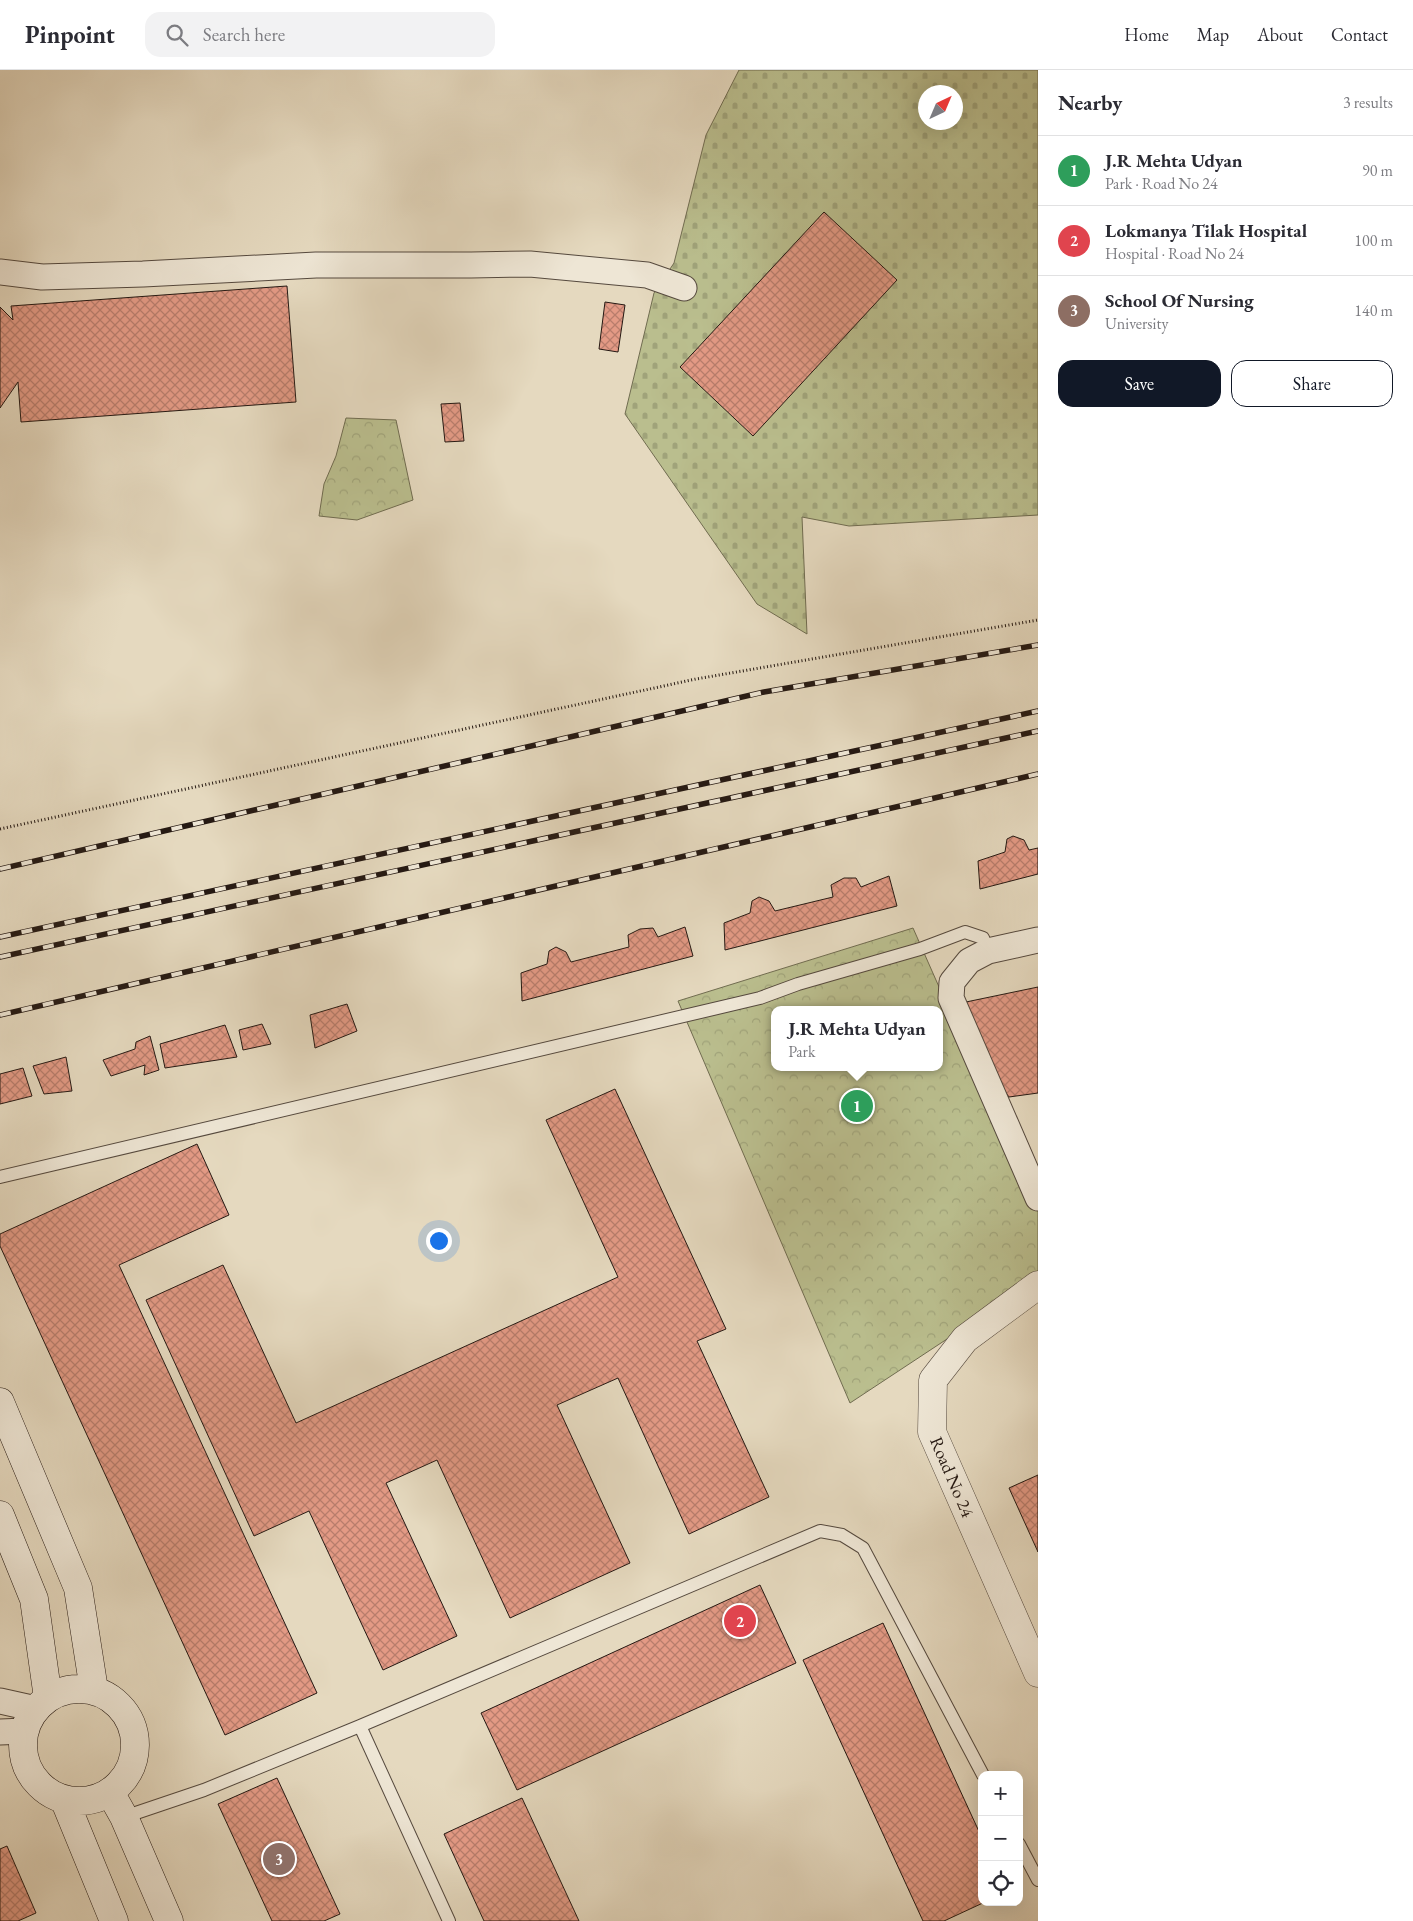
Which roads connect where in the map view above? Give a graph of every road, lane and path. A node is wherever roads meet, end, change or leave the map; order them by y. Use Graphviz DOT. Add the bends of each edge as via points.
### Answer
graph roads {
  1 [pos="0,272"];
  2 [pos="684,288"];
  3 [pos="1038,620"];
  4 [pos="0,829"];
  5 [pos="1038,940"];
  6 [pos="988,951"];
  7 [pos="0,1177"];
  8 [pos="1038,1198"];
  9 [pos="1038,1286"];
  10 [pos="0,1402"];
  11 [pos="0,1515"];
  12 [pos="1038,1673"];
  13 [pos="94,1690"];
  14 [pos="0,1701"];
  15 [pos="27,1717"];
  16 [pos="360,1726"];
  17 [pos="981,1771"];
  18 [pos="110,1792"];
  19 [pos="64,1799"];
  20 [pos="124,1817"];
  21 [pos="1023,1852"];
  22 [pos="1038,1880"];
  23 [pos="114,1921"];
  24 [pos="169,1921"];
  25 [pos="449,1921"];
  1 -- 2 [label="street" via="42,277 306,266 530,264 647,275"];
  3 -- 4 [label="path" via="696,679"];
  5 -- 6 [label="street"];
  6 -- 7 [label="lane" via="983,938 965,932 760,998"];
  6 -- 8 [label="street" via="969,961 952,982 951,998"];
  9 -- 12 [label="main road, Road No 24" via="965,1338 933,1380 932,1432"];
  10 -- 13 [label="main road" via="78,1588"];
  11 -- 15 [label="main road" via="34,1599"];
  13 -- 15 [label="main road" via="62,1691"];
  13 -- 18 [label="main road" via="121,1707 130,1721 134,1737 131,1768"];
  14 -- 15 [label="street" via="11,1702"];
  15 -- 19 [label="main road" via="23,1754 28,1769 36,1782 49,1793"];
  16 -- 17 [label="lane" via="820,1531 842,1535 863,1548"];
  16 -- 20 [label="lane" via="204,1790"];
  16 -- 25 [label="lane"];
  18 -- 19 [label="main road" via="96,1799"];
  18 -- 20 [label="main road"];
  19 -- 23 [label="main road"];
  20 -- 24 [label="main road"];
  21 -- 22 [label="lane"];
}
